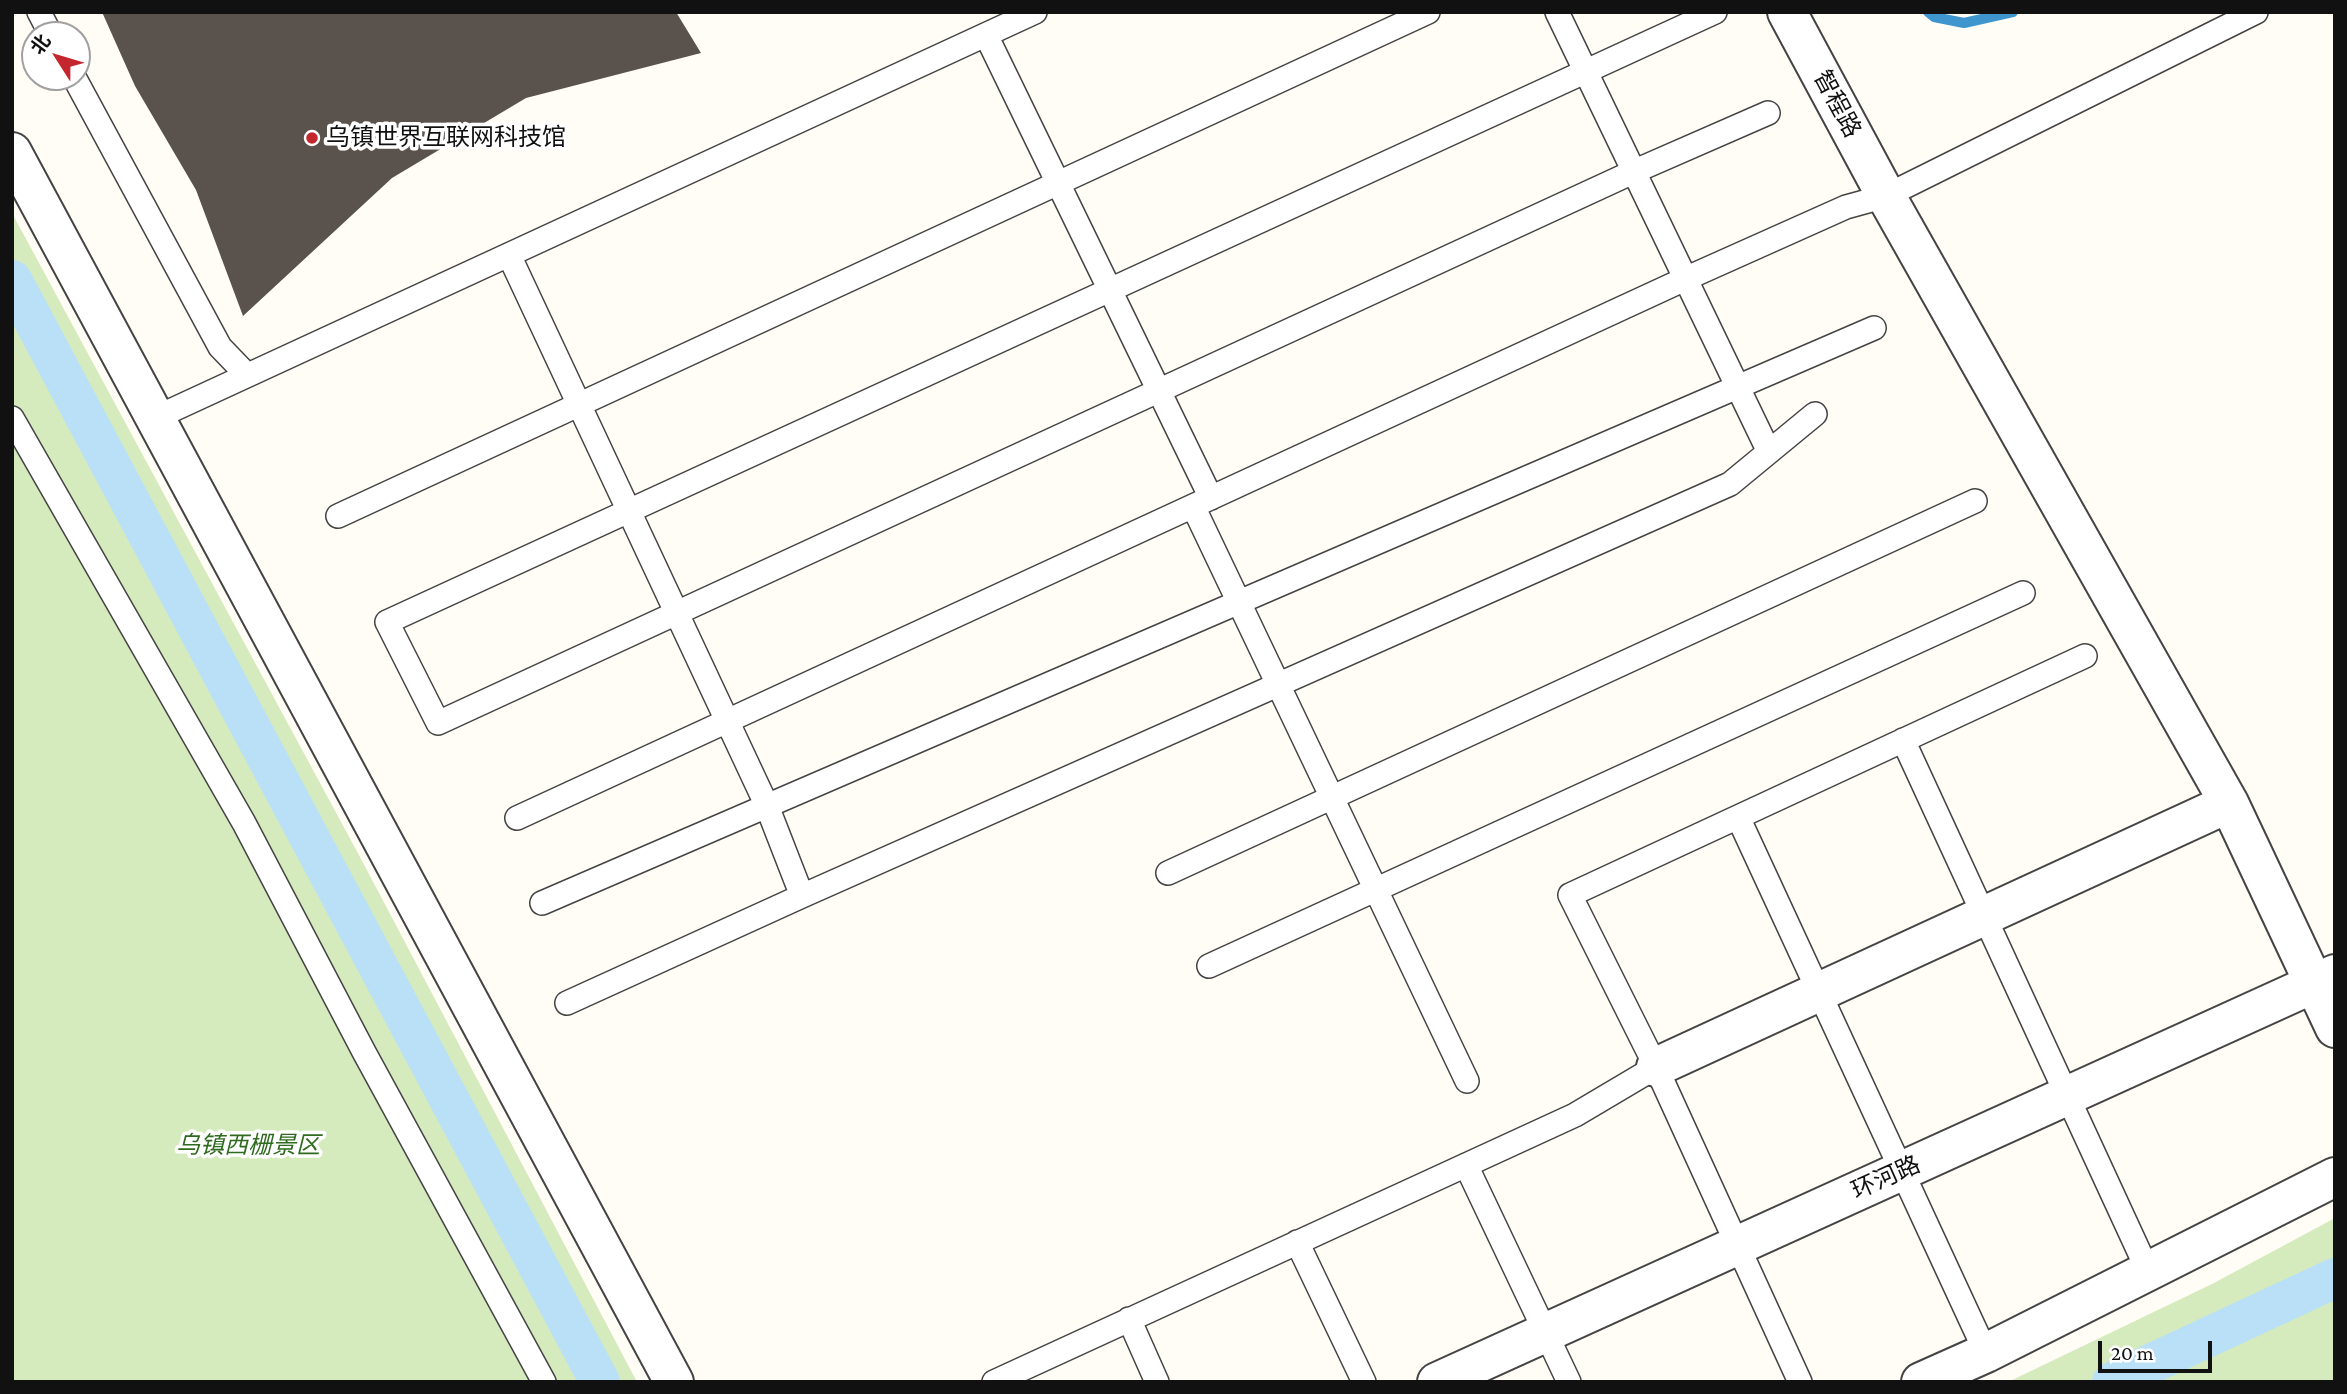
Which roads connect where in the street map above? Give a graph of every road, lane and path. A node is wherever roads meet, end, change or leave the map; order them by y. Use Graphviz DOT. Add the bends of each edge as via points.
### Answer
graph roads {
  1 [pos="1035,12"];
  2 [pos="1428,12"];
  3 [pos="1557,12"];
  4 [pos="1715,12"];
  5 [pos="1787,12"];
  6 [pos="2256,12"];
  7 [pos="986,35"];
  8 [pos="1585,70"];
  9 [pos="82,91"];
  10 [pos="1768,113"];
  11 [pos="12,152"];
  12 [pos="1633,172"];
  13 [pos="1058,183"];
  14 [pos="1886,196"];
  15 [pos="509,255"];
  16 [pos="1685,279"];
  17 [pos="1110,289"];
  18 [pos="1874,328"];
  19 [pos="247,375"];
  20 [pos="1737,387"];
  21 [pos="1159,391"];
  22 [pos="579,404"];
  23 [pos="1815,414"];
  24 [pos="12,418"];
  25 [pos="155,418"];
  26 [pos="1769,452"];
  27 [pos="1975,501"];
  28 [pos="1202,502"];
  29 [pos="629,511"];
  30 [pos="338,516"];
  31 [pos="2023,593"];
  32 [pos="1239,602"];
  33 [pos="677,613"];
  34 [pos="2085,656"];
  35 [pos="1278,686"];
  36 [pos="727,721"];
  37 [pos="1903,740"];
  38 [pos="1332,797"];
  39 [pos="2229,803"];
  40 [pos="767,806"];
  41 [pos="1738,817"];
  42 [pos="517,818"];
  43 [pos="1168,873"];
  44 [pos="1376,889"];
  45 [pos="802,896"];
  46 [pos="542,903"];
  47 [pos="1985,916"];
  48 [pos="1209,965"];
  49 [pos="2324,979"];
  50 [pos="1819,992"];
  51 [pos="567,1003"];
  52 [pos="2335,1028"];
  53 [pos="1657,1067"];
  54 [pos="1467,1081"];
  55 [pos="2067,1096"];
  56 [pos="1466,1165"];
  57 [pos="1902,1171"];
  58 [pos="2335,1177"];
  59 [pos="1297,1242"];
  60 [pos="1738,1245"];
  61 [pos="2148,1271"];
  62 [pos="1129,1320"];
  63 [pos="1546,1332"];
  64 [pos="1986,1353"];
  65 [pos="544,1382"];
  66 [pos="674,1382"];
  67 [pos="994,1382"];
  68 [pos="1157,1382"];
  69 [pos="1363,1382"];
  70 [pos="1437,1382"];
  71 [pos="1569,1382"];
  72 [pos="1800,1382"];
  73 [pos="1921,1382"];
  1 -- 7 [label="lane"];
  2 -- 13 [label="lane"];
  3 -- 8 [label="lane"];
  4 -- 8 [label="lane"];
  5 -- 14 [label="street, 智程路"];
  6 -- 14 [label="lane"];
  7 -- 13 [label="lane"];
  7 -- 15 [label="lane"];
  8 -- 12 [label="lane"];
  8 -- 17 [label="lane"];
  9 -- 19 [label="lane" via="220,347"];
  10 -- 12 [label="lane"];
  11 -- 25 [label="street"];
  12 -- 16 [label="lane"];
  12 -- 21 [label="lane"];
  13 -- 17 [label="lane"];
  13 -- 22 [label="lane"];
  14 -- 16 [label="lane" via="1846,207"];
  14 -- 39 [label="street, 智程路"];
  15 -- 19 [label="lane"];
  15 -- 22 [label="lane"];
  16 -- 20 [label="lane"];
  16 -- 28 [label="lane"];
  17 -- 21 [label="lane"];
  17 -- 29 [label="lane"];
  18 -- 20 [label="lane"];
  19 -- 25 [label="lane"];
  20 -- 26 [label="lane"];
  20 -- 32 [label="lane"];
  21 -- 28 [label="lane"];
  21 -- 33 [label="lane"];
  22 -- 29 [label="lane"];
  22 -- 30 [label="lane"];
  23 -- 26 [label="lane"];
  24 -- 65 [label="lane" via="244,823"];
  25 -- 66 [label="street"];
  26 -- 35 [label="lane" via="1730,484"];
  27 -- 38 [label="lane"];
  28 -- 32 [label="lane"];
  28 -- 36 [label="lane"];
  29 -- 33 [label="lane"];
  29 -- 33 [label="lane" via="387,622 438,723"];
  31 -- 44 [label="lane"];
  32 -- 35 [label="lane"];
  32 -- 40 [label="lane"];
  33 -- 36 [label="lane"];
  34 -- 37 [label="lane"];
  35 -- 38 [label="lane"];
  35 -- 45 [label="lane"];
  36 -- 40 [label="lane"];
  36 -- 42 [label="lane"];
  37 -- 41 [label="lane"];
  37 -- 47 [label="lane"];
  38 -- 43 [label="lane"];
  38 -- 44 [label="lane"];
  39 -- 47 [label="street"];
  39 -- 49 [label="street, 智程路"];
  40 -- 45 [label="lane"];
  40 -- 46 [label="lane"];
  41 -- 50 [label="lane"];
  41 -- 53 [label="lane" via="1570,895"];
  44 -- 48 [label="lane"];
  44 -- 54 [label="lane"];
  45 -- 51 [label="lane"];
  47 -- 50 [label="street"];
  47 -- 55 [label="lane"];
  49 -- 52 [label="street, 智程路"];
  49 -- 55 [label="street, 环河路"];
  50 -- 53 [label="street"];
  50 -- 57 [label="lane"];
  53 -- 56 [label="lane" via="1575,1115"];
  53 -- 60 [label="lane"];
  55 -- 57 [label="street, 环河路"];
  55 -- 61 [label="lane"];
  56 -- 59 [label="lane"];
  56 -- 63 [label="lane"];
  57 -- 60 [label="street, 环河路"];
  57 -- 64 [label="lane"];
  58 -- 61 [label="street"];
  59 -- 62 [label="lane"];
  59 -- 69 [label="lane"];
  60 -- 63 [label="street, 环河路"];
  60 -- 72 [label="lane"];
  61 -- 64 [label="street"];
  62 -- 67 [label="lane"];
  62 -- 68 [label="lane"];
  63 -- 70 [label="street, 环河路"];
  63 -- 71 [label="lane"];
  64 -- 73 [label="street"];
}
